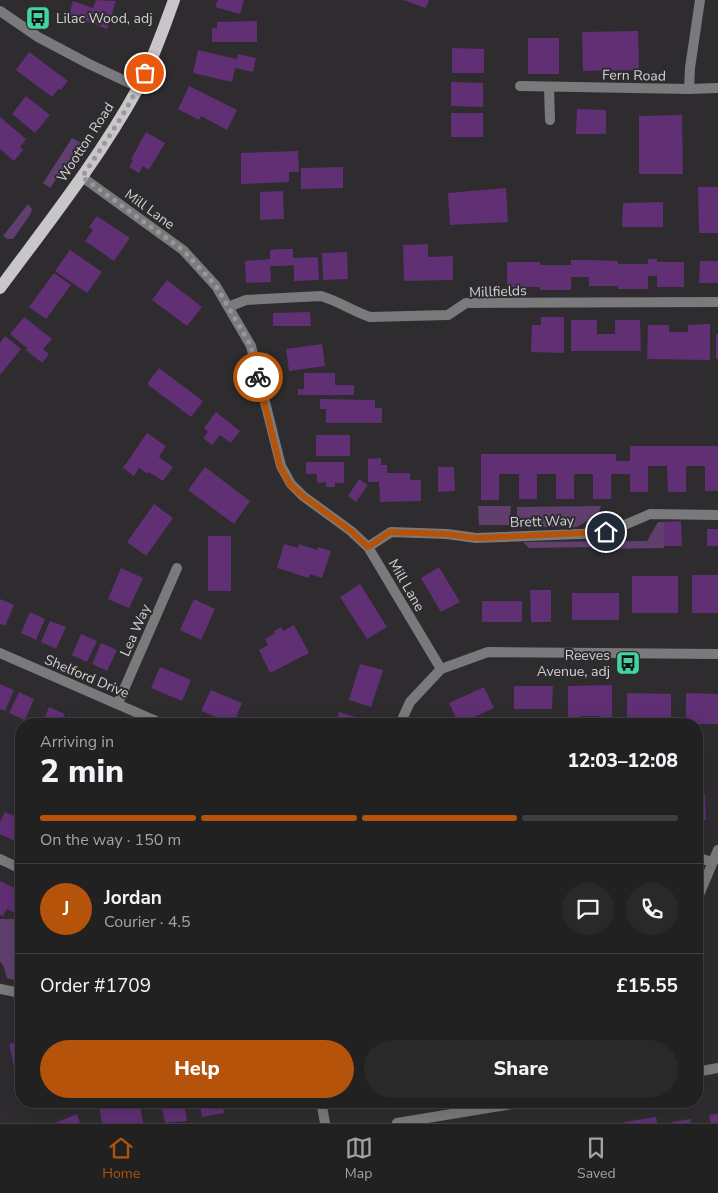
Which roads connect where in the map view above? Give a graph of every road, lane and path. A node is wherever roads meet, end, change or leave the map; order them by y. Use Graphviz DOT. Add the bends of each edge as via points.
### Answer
graph roads {
  1 [pos="174,0"];
  2 [pos="700,0"];
  3 [pos="0,11"];
  4 [pos="520,86"];
  5 [pos="549,86"];
  6 [pos="138,87"];
  7 [pos="718,88"];
  8 [pos="689,89"];
  9 [pos="550,120"];
  10 [pos="82,177"];
  11 [pos="0,288"];
  12 [pos="718,302"];
  13 [pos="228,307"];
  14 [pos="718,515"];
  15 [pos="368,547"];
  16 [pos="177,568"];
  17 [pos="0,653"];
  18 [pos="718,654"];
  19 [pos="441,669"];
  20 [pos="118,704"];
  21 [pos="150,718"];
  22 [pos="403,718"];
  23 [pos="718,850"];
  24 [pos="0,859"];
  25 [pos="703,859"];
  26 [pos="712,862"];
  27 [pos="15,866"];
  28 [pos="703,884"];
  29 [pos="0,989"];
  30 [pos="15,992"];
  31 [pos="718,1068"];
  32 [pos="703,1071"];
  33 [pos="322,1108"];
  34 [pos="504,1108"];
  35 [pos="467,1118"];
  36 [pos="325,1123"];
  37 [pos="397,1123"];
  1 -- 6 [label="main road, Wootton Road"];
  2 -- 8 [label="street"];
  3 -- 6 [label="street" via="38,37"];
  4 -- 5 [label="street, Fern Road"];
  5 -- 8 [label="street, Fern Road"];
  5 -- 9 [label="street"];
  6 -- 10 [label="main road, Wootton Road"];
  7 -- 8 [label="street, Fern Road"];
  10 -- 11 [label="main road, Wootton Road"];
  10 -- 13 [label="street, Mill Lane" via="183,250 216,286"];
  12 -- 13 [label="street, Millfields" via="466,304 448,315 370,317 320,296 246,300"];
  13 -- 15 [label="street, Mill Lane" via="251,346 280,466 290,484"];
  14 -- 15 [label="street, Brett Way" via="650,514 606,532 476,538 390,532"];
  15 -- 19 [label="street, Mill Lane"];
  16 -- 20 [label="street, Lea Way"];
  17 -- 20 [label="street, Shelford Drive"];
  18 -- 19 [label="street" via="488,652"];
  19 -- 22 [label="street" via="410,702"];
  20 -- 21 [label="street, Shelford Drive"];
  23 -- 26 [label="street"];
  24 -- 27 [label="street"];
  25 -- 26 [label="street"];
  26 -- 28 [label="street"];
  29 -- 30 [label="street"];
  31 -- 32 [label="street"];
  33 -- 36 [label="street"];
  34 -- 35 [label="street"];
  35 -- 37 [label="street"];
}
